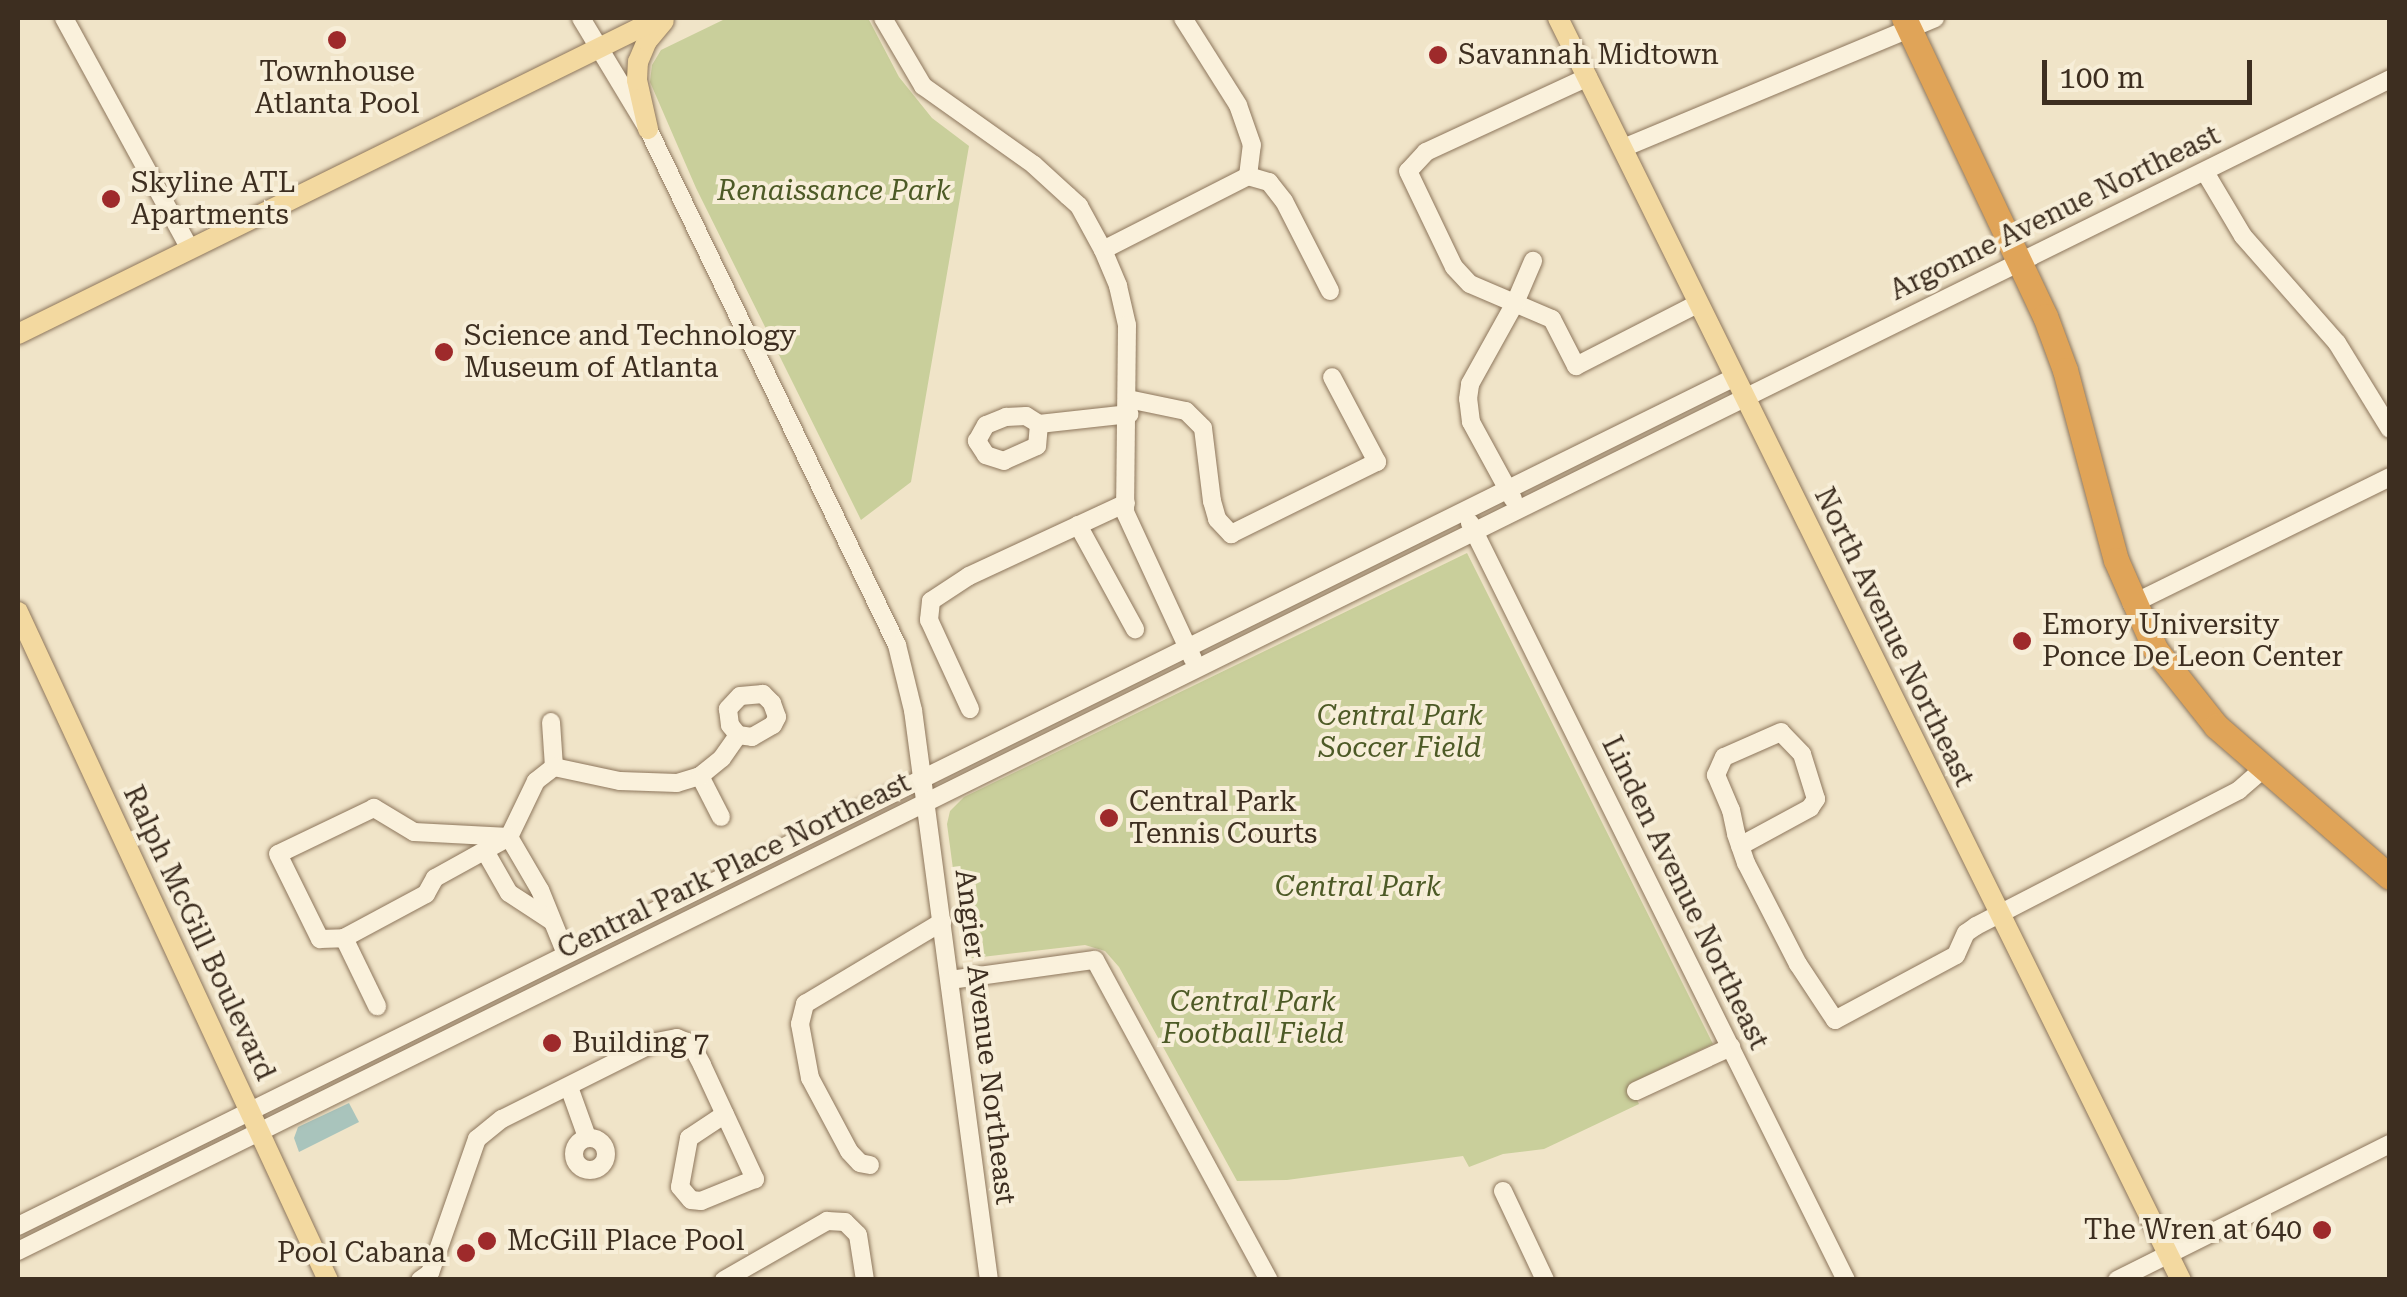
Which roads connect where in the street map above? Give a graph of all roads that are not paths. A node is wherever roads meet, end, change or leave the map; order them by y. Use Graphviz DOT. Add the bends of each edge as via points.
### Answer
graph roads {
  1 [pos="64,18"];
  2 [pos="581,18"];
  3 [pos="664,18"];
  4 [pos="883,18"];
  5 [pos="1183,18"];
  6 [pos="1558,18"];
  7 [pos="1936,18"];
  8 [pos="1907,23"];
  9 [pos="598,48"];
  10 [pos="1588,77"];
  11 [pos="2390,79"];
  12 [pos="648,129"];
  13 [pos="1622,148"];
  14 [pos="2205,172"];
  15 [pos="1248,176"];
  16 [pos="190,249"];
  17 [pos="1103,250"];
  18 [pos="1532,262"];
  19 [pos="2020,262"];
  20 [pos="1330,291"];
  21 [pos="1699,303"];
  22 [pos="1516,304"];
  23 [pos="18,334"];
  24 [pos="1332,377"];
  25 [pos="1740,386"];
  26 [pos="1129,407"];
  27 [pos="1040,424"];
  28 [pos="2390,429"];
  29 [pos="2390,477"];
  30 [pos="1508,489"];
  31 [pos="1126,503"];
  32 [pos="1518,510"];
  33 [pos="1464,511"];
  34 [pos="1078,525"];
  35 [pos="1474,532"];
  36 [pos="2132,604"];
  37 [pos="18,612"];
  38 [pos="1135,629"];
  39 [pos="1187,648"];
  40 [pos="1197,668"];
  41 [pos="970,709"];
  42 [pos="551,722"];
  43 [pos="738,735"];
  44 [pos="554,767"];
  45 [pos="2264,768"];
  46 [pos="700,776"];
  47 [pos="923,779"];
  48 [pos="926,802"];
  49 [pos="721,817"];
  50 [pos="510,837"];
  51 [pos="1740,846"];
  52 [pos="485,851"];
  53 [pos="518,877"];
  54 [pos="2390,877"];
  55 [pos="1999,913"];
  56 [pos="550,915"];
  57 [pos="942,922"];
  58 [pos="344,938"];
  59 [pos="566,954"];
  60 [pos="950,980"];
  61 [pos="378,1006"];
  62 [pos="1731,1046"];
  63 [pos="569,1088"];
  64 [pos="1636,1091"];
  65 [pos="252,1109"];
  66 [pos="725,1114"];
  67 [pos="262,1130"];
  68 [pos="587,1137"];
  69 [pos="2390,1144"];
  70 [pos="870,1165"];
  71 [pos="1503,1191"];
  72 [pos="18,1226"];
  73 [pos="18,1251"];
  74 [pos="2170,1256"];
  75 [pos="431,1277"];
  76 [pos="328,1280"];
  77 [pos="724,1280"];
  78 [pos="864,1280"];
  79 [pos="989,1280"];
  80 [pos="1269,1280"];
  81 [pos="1544,1280"];
  82 [pos="1846,1280"];
  83 [pos="2117,1280"];
  84 [pos="2181,1280"];
  1 -- 16 [label="street"];
  2 -- 9 [label="street, Angier Avenue Northeast"];
  3 -- 9 [label="main road"];
  3 -- 12 [label="main road" via="638,62"];
  4 -- 17 [label="street" via="923,86 1034,165 1079,206"];
  5 -- 15 [label="street" via="1238,105 1252,145"];
  6 -- 10 [label="main road, North Avenue Northeast"];
  7 -- 8 [label="street"];
  8 -- 13 [label="street"];
  8 -- 19 [label="highway"];
  9 -- 12 [label="street, Angier Avenue Northeast"];
  9 -- 16 [label="main road"];
  10 -- 13 [label="main road, North Avenue Northeast"];
  10 -- 22 [label="street" via="1426,152 1408,170 1461,276"];
  11 -- 14 [label="street, Argonne Avenue Northeast"];
  12 -- 47 [label="street, Angier Avenue Northeast" via="897,645"];
  13 -- 21 [label="main road, North Avenue Northeast"];
  14 -- 19 [label="street, Argonne Avenue Northeast"];
  14 -- 28 [label="street" via="2243,236 2337,344"];
  15 -- 17 [label="street"];
  15 -- 20 [label="street" via="1268,182 1284,201"];
  16 -- 23 [label="main road"];
  17 -- 26 [label="street" via="1126,325"];
  18 -- 22 [label="street"];
  19 -- 25 [label="street, Argonne Avenue Northeast"];
  19 -- 36 [label="highway" via="2065,370"];
  21 -- 22 [label="street" via="1576,366 1557,324"];
  21 -- 25 [label="main road, North Avenue Northeast"];
  22 -- 30 [label="street" via="1470,384 1467,413"];
  24 -- 26 [label="street" via="1377,462 1231,534 1212,501 1203,428 1186,411"];
  25 -- 30 [label="street, Central Park Place Northeast"];
  25 -- 32 [label="street, Central Park Place Northeast"];
  25 -- 55 [label="main road, North Avenue Northeast"];
  26 -- 27 [label="street"];
  26 -- 31 [label="street"];
  29 -- 36 [label="street"];
  30 -- 32 [label="street"];
  30 -- 33 [label="street, Central Park Place Northeast"];
  31 -- 34 [label="street"];
  31 -- 39 [label="street"];
  32 -- 35 [label="street, Central Park Place Northeast"];
  33 -- 35 [label="street"];
  33 -- 39 [label="street, Central Park Place Northeast"];
  34 -- 38 [label="street"];
  34 -- 41 [label="street" via="931,600 929,620"];
  35 -- 40 [label="street, Central Park Place Northeast"];
  35 -- 62 [label="street, Linden Avenue Northeast"];
  36 -- 45 [label="highway" via="2184,691"];
  37 -- 65 [label="main road, Ralph McGill Boulevard"];
  39 -- 40 [label="street"];
  39 -- 47 [label="street, Central Park Place Northeast"];
  40 -- 48 [label="street, Central Park Place Northeast"];
  42 -- 44 [label="street"];
  43 -- 46 [label="street"];
  44 -- 46 [label="street" via="620,781 677,783"];
  44 -- 50 [label="street" via="536,781"];
  45 -- 54 [label="highway"];
  45 -- 55 [label="street" via="2240,790"];
  46 -- 49 [label="street"];
  47 -- 48 [label="street, Angier Avenue Northeast"];
  47 -- 59 [label="street, Central Park Place Northeast"];
  48 -- 57 [label="street, Angier Avenue Northeast"];
  48 -- 67 [label="street, Central Park Place Northeast"];
  50 -- 52 [label="street"];
  50 -- 53 [label="street"];
  50 -- 58 [label="street" via="414,832 374,808 278,854 320,939"];
  51 -- 51 [label="street" via="1717,764 1781,732 1802,754 1816,799"];
  51 -- 55 [label="street" via="1798,964 1835,1020 1956,955 1966,932"];
  52 -- 53 [label="street"];
  52 -- 58 [label="street" via="436,878 426,894"];
  53 -- 56 [label="street"];
  53 -- 56 [label="street" via="534,912"];
  55 -- 74 [label="main road, North Avenue Northeast"];
  56 -- 59 [label="street"];
  57 -- 60 [label="street, Angier Avenue Northeast"];
  57 -- 70 [label="street" via="805,1004 800,1024 810,1078 849,1152"];
  58 -- 61 [label="street"];
  59 -- 65 [label="street, Central Park Place Northeast"];
  60 -- 79 [label="street, Angier Avenue Northeast"];
  60 -- 80 [label="street" via="1095,960"];
  62 -- 64 [label="street"];
  62 -- 82 [label="street, Linden Avenue Northeast"];
  63 -- 66 [label="street" via="676,1038 691,1044"];
  63 -- 68 [label="street"];
  63 -- 75 [label="street" via="502,1119 477,1139"];
  65 -- 67 [label="main road, Ralph McGill Boulevard"];
  65 -- 72 [label="street, Central Park Place Northeast"];
  66 -- 66 [label="street" via="688,1138 678,1178 691,1200 717,1197 755,1178"];
  67 -- 73 [label="street, Central Park Place Northeast"];
  67 -- 76 [label="main road, Ralph McGill Boulevard"];
  69 -- 74 [label="street"];
  71 -- 81 [label="street"];
  74 -- 83 [label="street"];
  74 -- 84 [label="main road, North Avenue Northeast"];
  77 -- 78 [label="street" via="827,1221 845,1222 858,1235"];
}
